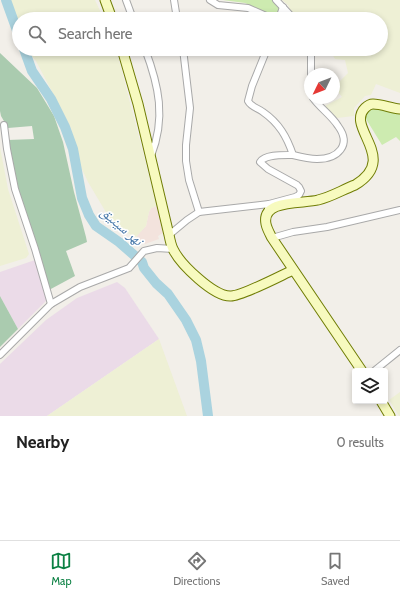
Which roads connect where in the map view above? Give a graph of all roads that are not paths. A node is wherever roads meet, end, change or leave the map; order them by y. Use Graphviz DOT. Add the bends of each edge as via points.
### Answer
graph roads {
  1 [pos="105,0"];
  2 [pos="126,0"];
  3 [pos="174,0"];
  4 [pos="210,0"];
  5 [pos="276,0"];
  6 [pos="283,7"];
  7 [pos="109,12"];
  8 [pos="130,12"];
  9 [pos="176,12"];
  10 [pos="257,12"];
  11 [pos="281,12"];
  12 [pos="288,12"];
  13 [pos="124,56"];
  14 [pos="147,56"];
  15 [pos="184,56"];
  16 [pos="264,56"];
  17 [pos="311,56"];
  18 [pos="311,68"];
  19 [pos="319,104"];
  20 [pos="400,109"];
  21 [pos="4,125"];
  22 [pos="293,155"];
  23 [pos="150,157"];
  24 [pos="270,204"];
  25 [pos="400,210"];
  26 [pos="200,212"];
  27 [pos="267,214"];
  28 [pos="168,235"];
  29 [pos="272,238"];
  30 [pos="173,249"];
  31 [pos="293,270"];
  32 [pos="51,304"];
  33 [pos="400,350"];
  34 [pos="0,355"];
  35 [pos="360,368"];
  36 [pos="378,368"];
  37 [pos="383,404"];
  38 [pos="390,416"];
  1 -- 7 [label="main road"];
  2 -- 8 [label="street"];
  3 -- 9 [label="street"];
  4 -- 10 [label="street" via="218,5 248,8"];
  5 -- 6 [label="street"];
  6 -- 11 [label="street"];
  6 -- 12 [label="street"];
  13 -- 23 [label="main road"];
  14 -- 23 [label="street" via="158,88 159,101 156,140"];
  15 -- 26 [label="street" via="190,108 186,161 189,180"];
  16 -- 22 [label="street" via="248,101 276,123 289,142"];
  17 -- 18 [label="street"];
  19 -- 22 [label="street" via="338,125 344,136 344,146 326,159"];
  20 -- 27 [label="main road" via="372,104 365,107 362,112 362,122 379,156 377,169 370,177 336,194 311,202 276,206"];
  21 -- 32 [label="street" via="14,189"];
  22 -- 24 [label="street" via="274,156 260,161 300,189 297,196"];
  23 -- 28 [label="main road"];
  24 -- 26 [label="street"];
  24 -- 27 [label="street"];
  25 -- 29 [label="street"];
  26 -- 28 [label="street"];
  27 -- 29 [label="main road" via="266,224"];
  28 -- 30 [label="main road"];
  29 -- 31 [label="main road"];
  30 -- 31 [label="main road" via="199,278 223,296 238,295"];
  30 -- 32 [label="street" via="150,249 141,253 129,268 80,287"];
  31 -- 35 [label="main road"];
  32 -- 34 [label="street"];
  33 -- 36 [label="street"];
  37 -- 38 [label="main road"];
}
